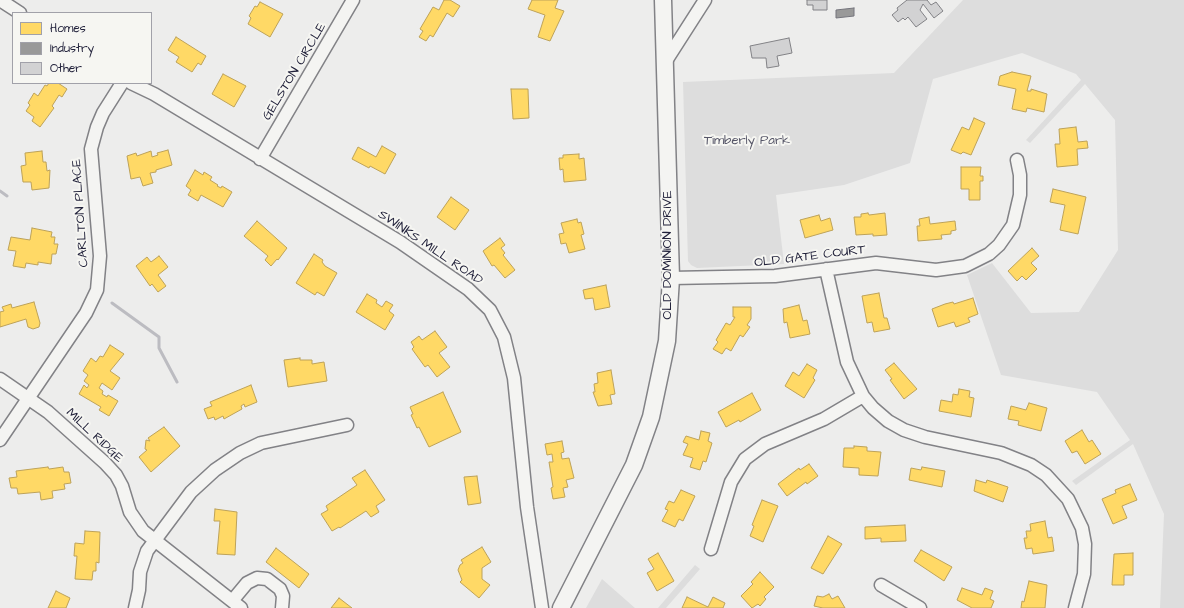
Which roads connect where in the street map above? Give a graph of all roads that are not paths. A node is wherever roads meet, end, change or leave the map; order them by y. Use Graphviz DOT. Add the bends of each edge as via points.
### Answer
graph roads {
  1 [pos="0,0"];
  2 [pos="354,0"];
  3 [pos="663,0"];
  4 [pos="705,0"];
  5 [pos="18,12"];
  6 [pos="664,64"];
  7 [pos="121,84"];
  8 [pos="133,84"];
  9 [pos="260,158"];
  10 [pos="1017,160"];
  11 [pos="826,269"];
  12 [pos="671,278"];
  13 [pos="0,379"];
  14 [pos="863,396"];
  15 [pos="30,398"];
  16 [pos="347,425"];
  17 [pos="0,440"];
  18 [pos="154,540"];
  19 [pos="711,549"];
  20 [pos="881,585"];
  21 [pos="236,605"];
  22 [pos="135,608"];
  23 [pos="282,608"];
  24 [pos="542,608"];
  25 [pos="561,608"];
  26 [pos="920,608"];
  27 [pos="1075,608"];
  1 -- 5 [label="street"];
  2 -- 9 [label="street, GELSTON CIRCLE"];
  3 -- 6 [label="main road, OLD DOMINION DRIVE"];
  4 -- 6 [label="street"];
  6 -- 12 [label="main road, OLD DOMINION DRIVE"];
  7 -- 15 [label="street, CARLTON PLACE" via="101,117 91,149 100,256 97,290 86,313"];
  8 -- 9 [label="street, SWINKS MILL ROAD"];
  9 -- 24 [label="street, SWINKS MILL ROAD" via="445,272 480,298 498,323 514,378 527,507"];
  10 -- 11 [label="street, OLD GATE COURT" via="1020,195 1013,225 989,254 950,270 876,263"];
  11 -- 12 [label="street, OLD GATE COURT" via="759,277"];
  11 -- 14 [label="street" via="847,362"];
  12 -- 25 [label="main road, OLD DOMINION DRIVE" via="667,341 651,417 634,465"];
  13 -- 15 [label="street, MILL RIDGE"];
  14 -- 19 [label="street" via="824,419 764,444 745,459 731,482"];
  14 -- 27 [label="street" via="888,421 904,430 1016,458 1036,468 1058,486 1076,513 1085,544 1084,574"];
  15 -- 17 [label="street, CARLTON PLACE"];
  15 -- 18 [label="street, MILL RIDGE" via="116,475 135,520"];
  16 -- 18 [label="street" via="272,440 240,453 200,483"];
  18 -- 21 [label="street, MILL RIDGE"];
  18 -- 22 [label="street" via="142,564"];
  20 -- 26 [label="street"];
  21 -- 23 [label="street" via="248,583 257,578 267,579 280,589 283,596"];
}
